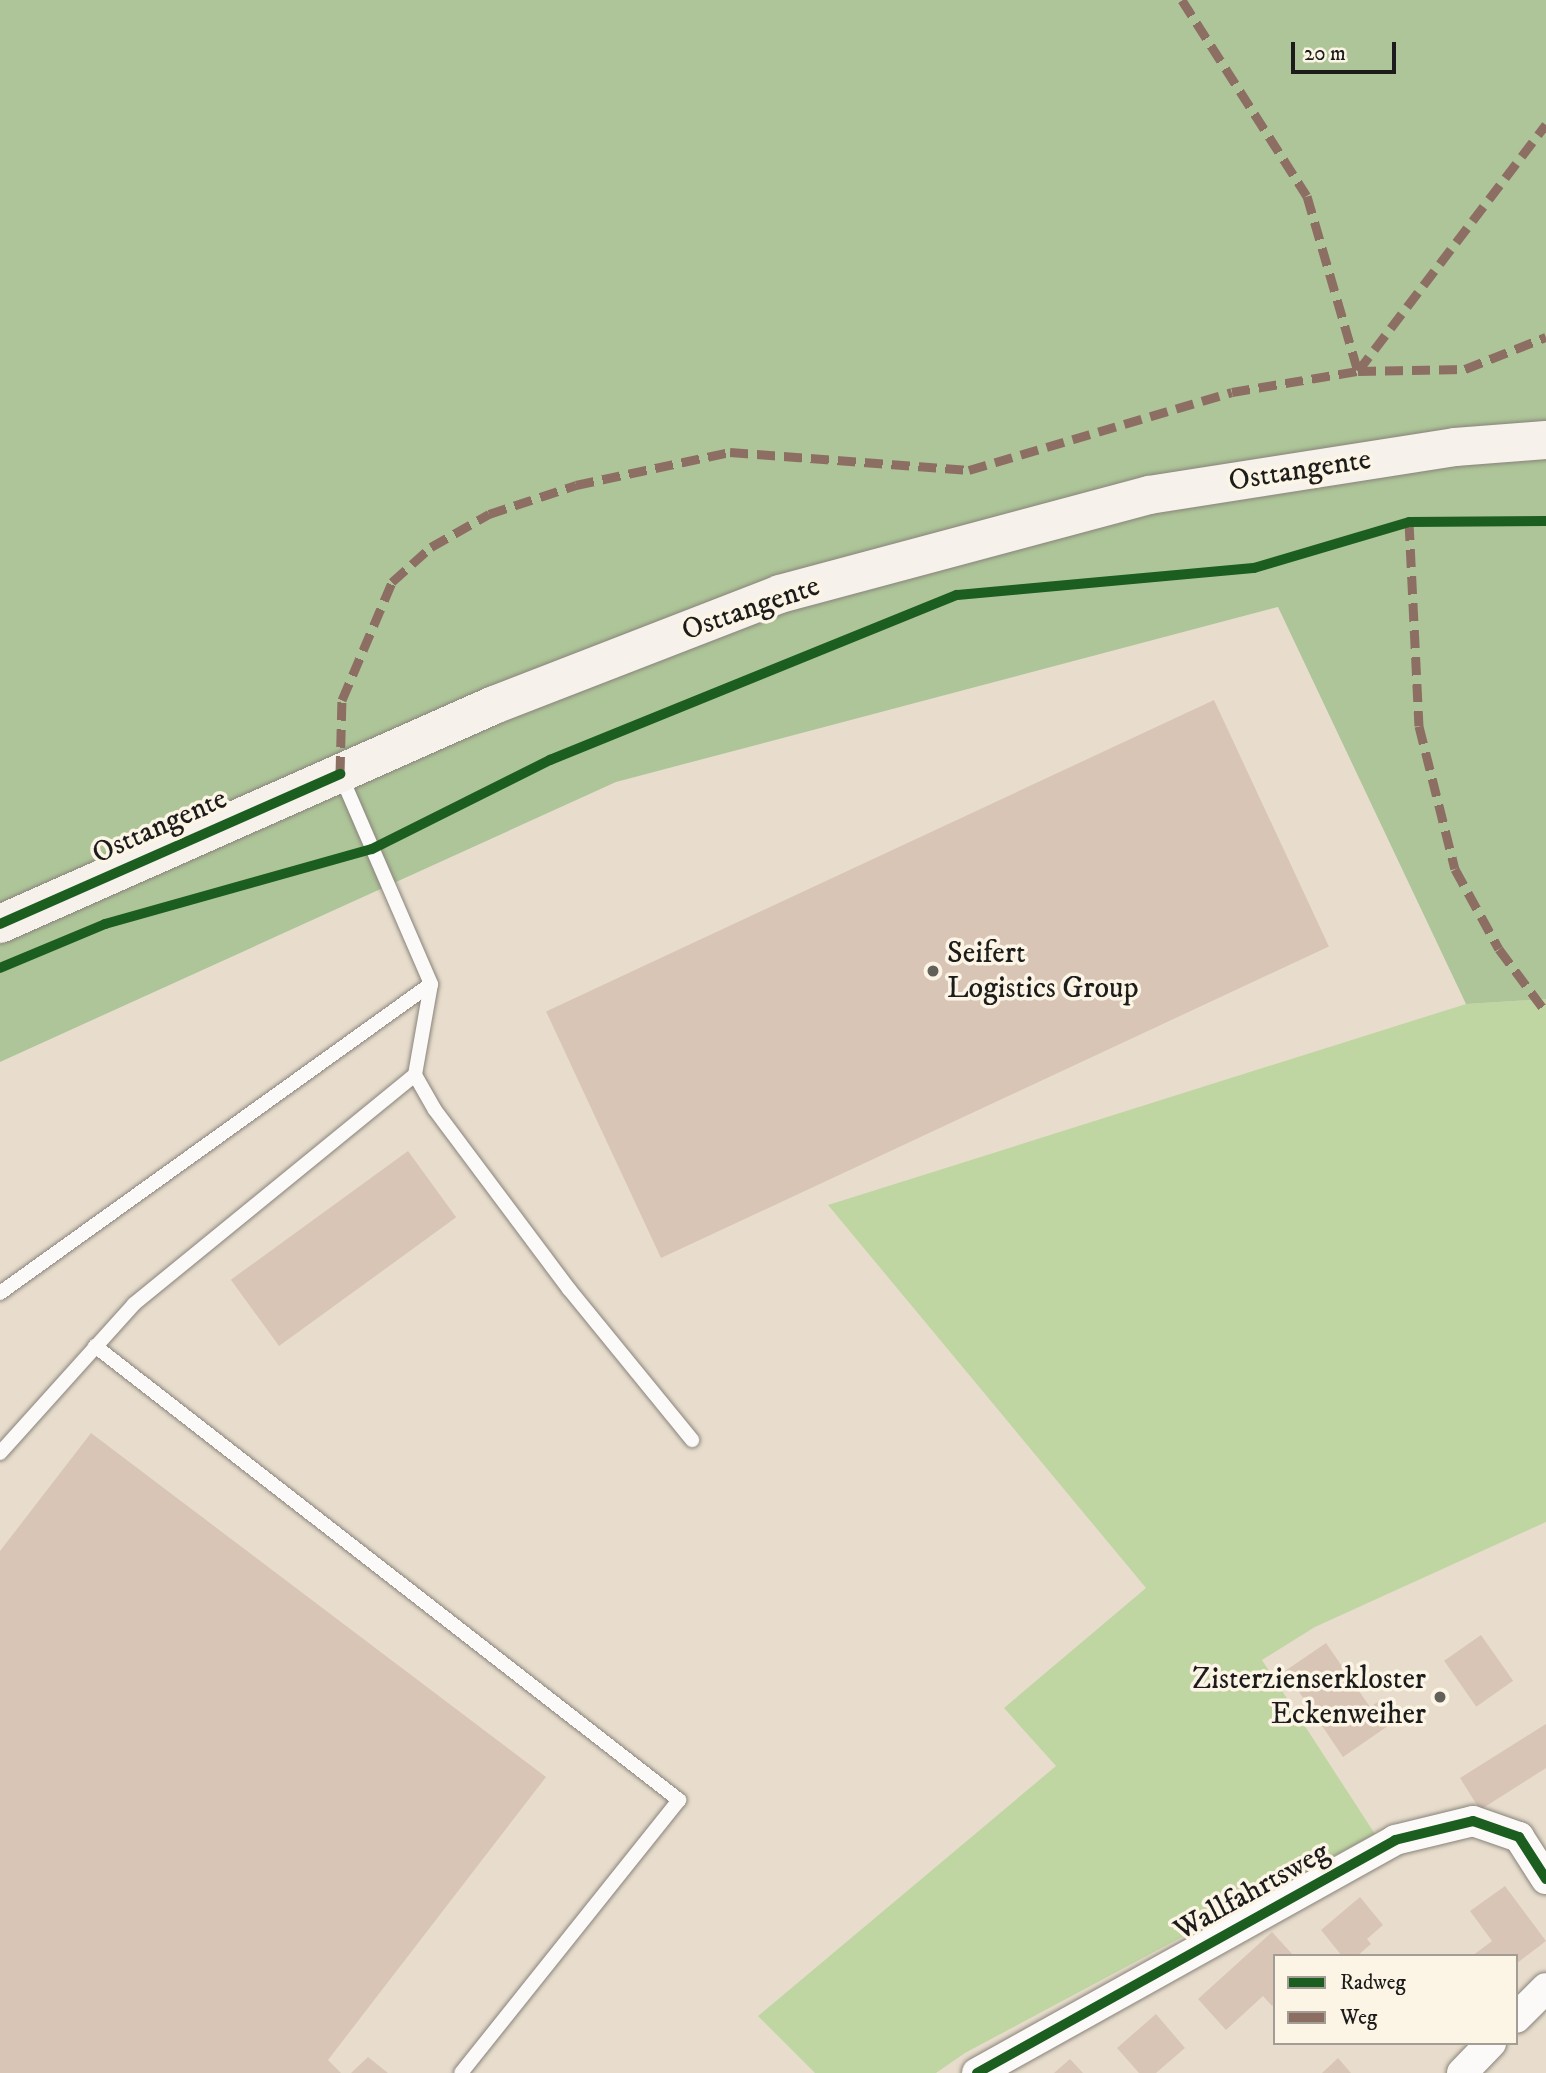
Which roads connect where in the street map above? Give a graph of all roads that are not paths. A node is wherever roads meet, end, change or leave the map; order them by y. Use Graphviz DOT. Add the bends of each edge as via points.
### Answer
graph roads {
  1 [pos="1546,440"];
  2 [pos="340,774"];
  3 [pos="0,924"];
  4 [pos="431,984"];
  5 [pos="415,1074"];
  6 [pos="0,1293"];
  7 [pos="95,1346"];
  8 [pos="692,1440"];
  9 [pos="0,1453"];
  10 [pos="1546,1879"];
  11 [pos="1546,1987"];
  12 [pos="1518,2016"];
  13 [pos="1489,2045"];
  14 [pos="461,2073"];
  15 [pos="977,2073"];
  16 [pos="1462,2073"];
  1 -- 2 [label="main road, Osttangente" via="1455,447 1149,495 780,594 494,705"];
  2 -- 3 [label="main road, Osttangente"];
  2 -- 4 [label="lane"];
  4 -- 5 [label="lane"];
  4 -- 6 [label="lane"];
  5 -- 7 [label="lane" via="134,1304"];
  5 -- 8 [label="lane" via="435,1110 569,1289"];
  7 -- 9 [label="lane"];
  7 -- 14 [label="lane" via="679,1800"];
  10 -- 15 [label="street, Wallfahrtsweg" via="1519,1838 1473,1821 1395,1840"];
  11 -- 12 [label="street"];
  13 -- 16 [label="street"];
}
